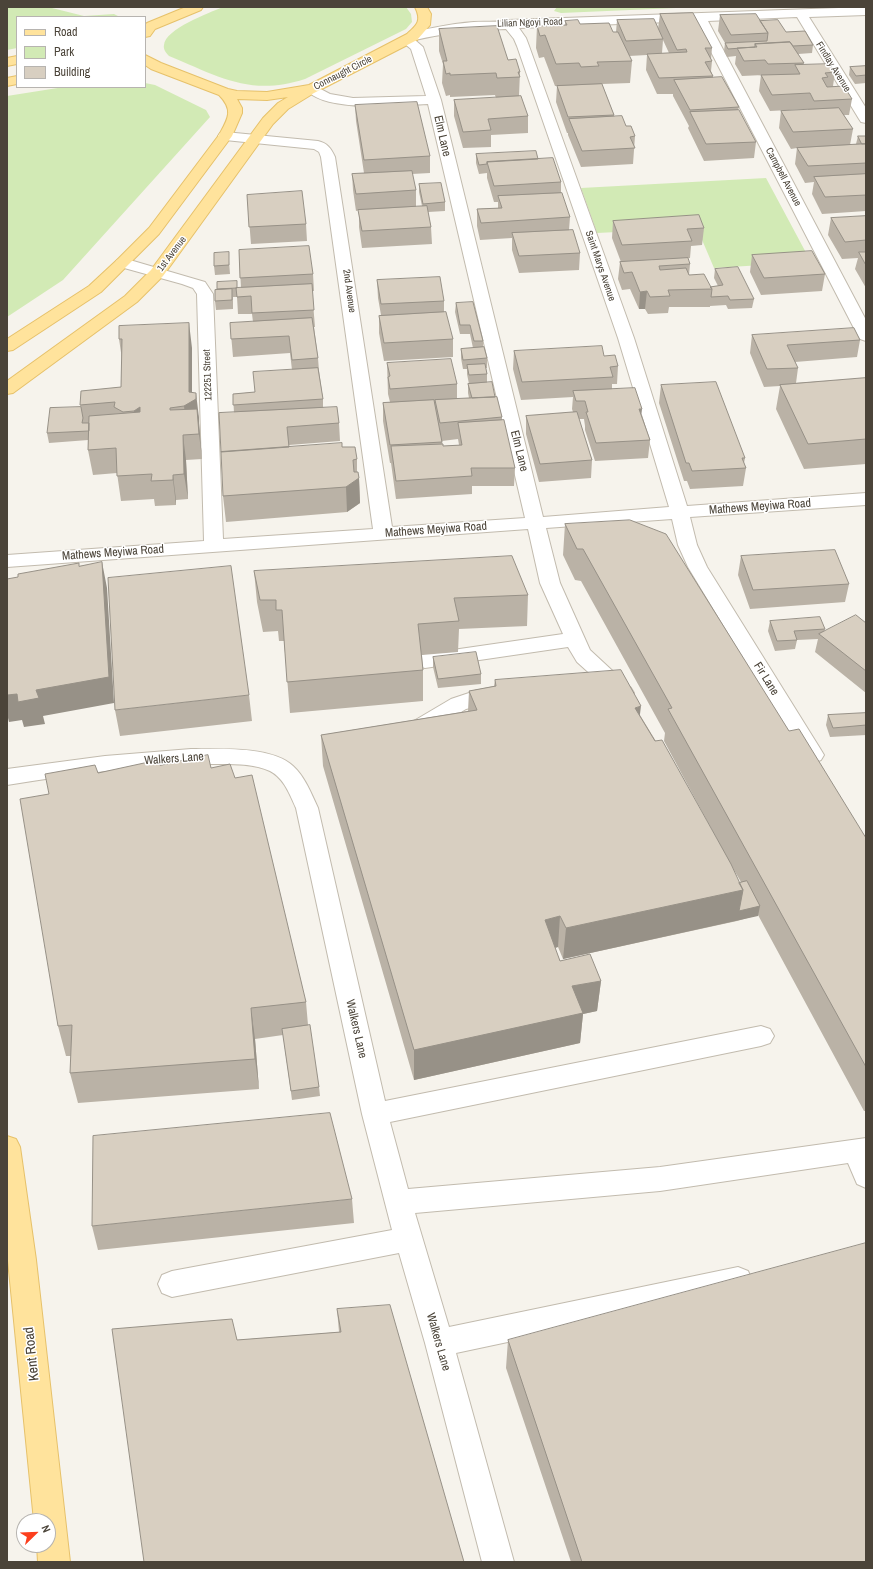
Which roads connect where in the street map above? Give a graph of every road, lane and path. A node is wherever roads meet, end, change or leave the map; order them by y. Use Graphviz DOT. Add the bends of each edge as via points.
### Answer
graph roads {
  1 [pos="197,7"];
  2 [pos="421,7"];
  3 [pos="824,7"];
  4 [pos="866,11"];
  5 [pos="801,14"];
  6 [pos="779,15"];
  7 [pos="700,18"];
  8 [pos="509,24"];
  9 [pos="147,29"];
  10 [pos="409,39"];
  11 [pos="151,66"];
  12 [pos="311,90"];
  13 [pos="224,92"];
  14 [pos="434,100"];
  15 [pos="861,102"];
  16 [pos="866,119"];
  17 [pos="225,136"];
  18 [pos="255,139"];
  19 [pos="123,263"];
  20 [pos="157,273"];
  21 [pos="866,336"];
  22 [pos="7,346"];
  23 [pos="7,390"];
  24 [pos="866,499"];
  25 [pos="680,512"];
  26 [pos="537,524"];
  27 [pos="383,533"];
  28 [pos="214,545"];
  29 [pos="7,561"];
  30 [pos="575,639"];
  31 [pos="425,661"];
  32 [pos="603,673"];
  33 [pos="581,677"];
  34 [pos="514,691"];
  35 [pos="634,710"];
  36 [pos="394,735"];
  37 [pos="821,768"];
  38 [pos="7,777"];
  39 [pos="760,1036"];
  40 [pos="375,1114"];
  41 [pos="7,1147"];
  42 [pos="861,1150"];
  43 [pos="866,1176"];
  44 [pos="398,1202"];
  45 [pos="409,1239"];
  46 [pos="765,1274"];
  47 [pos="172,1284"];
  48 [pos="439,1343"];
  49 [pos="54,1562"];
  50 [pos="498,1562"];
  1 -- 9 [label="main road"];
  2 -- 10 [label="main road, Connaught Circle" via="425,14 424,26"];
  3 -- 6 [label="street"];
  4 -- 5 [label="street, Lilian Ngoyi Road"];
  5 -- 6 [label="street, Lilian Ngoyi Road"];
  5 -- 15 [label="street, Findlay Avenue"];
  6 -- 7 [label="street, Lilian Ngoyi Road"];
  7 -- 8 [label="street, Lilian Ngoyi Road"];
  7 -- 21 [label="street, Campbell Avenue"];
  8 -- 10 [label="street, Lilian Ngoyi Road" via="457,27"];
  8 -- 25 [label="street, Saint Marys Avenue" via="520,38 605,278"];
  10 -- 12 [label="main road, Connaught Circle"];
  10 -- 14 [label="street" via="421,56"];
  11 -- 13 [label="main road, Connaught Circle"];
  12 -- 13 [label="main road, Connaught Circle" via="267,96"];
  12 -- 14 [label="street, Elm Lane" via="326,97 353,102"];
  12 -- 18 [label="main road, 1st Avenue" via="283,106"];
  13 -- 17 [label="main road" via="231,99 236,112"];
  14 -- 26 [label="street, Elm Lane"];
  15 -- 16 [label="street, Findlay Avenue"];
  17 -- 18 [label="street, 2nd Avenue"];
  17 -- 19 [label="main road" via="154,231"];
  18 -- 20 [label="main road, 1st Avenue"];
  18 -- 27 [label="street, 2nd Avenue" via="318,145 328,156"];
  19 -- 20 [label="street, 122251 Street"];
  19 -- 22 [label="main road" via="95,289"];
  20 -- 23 [label="main road, 1st Avenue" via="131,299"];
  20 -- 28 [label="street, 122251 Street" via="199,285 205,294"];
  24 -- 25 [label="street, Mathews Meyiwa Road"];
  25 -- 26 [label="street, Mathews Meyiwa Road"];
  25 -- 37 [label="street, Fir Lane" via="687,548"];
  26 -- 27 [label="street, Mathews Meyiwa Road"];
  26 -- 30 [label="street, Elm Lane" via="550,582"];
  27 -- 28 [label="street, Mathews Meyiwa Road"];
  28 -- 29 [label="street, Mathews Meyiwa Road"];
  30 -- 31 [label="street"];
  30 -- 32 [label="street, Elm Lane" via="584,656"];
  32 -- 33 [label="street"];
  32 -- 35 [label="street, Elm Lane" via="627,696"];
  34 -- 36 [label="street" via="469,700 423,727"];
  38 -- 40 [label="street, Walkers Lane" via="62,769 217,755 255,757 278,765 294,780 307,808"];
  39 -- 40 [label="street"];
  40 -- 44 [label="street, Walkers Lane"];
  41 -- 49 [label="main road, Kent Road" via="23,1268"];
  42 -- 43 [label="street"];
  42 -- 44 [label="street" via="660,1179"];
  44 -- 45 [label="street, Walkers Lane"];
  45 -- 47 [label="street"];
  45 -- 48 [label="street, Walkers Lane"];
  46 -- 48 [label="street"];
  48 -- 50 [label="street, Walkers Lane"];
}
